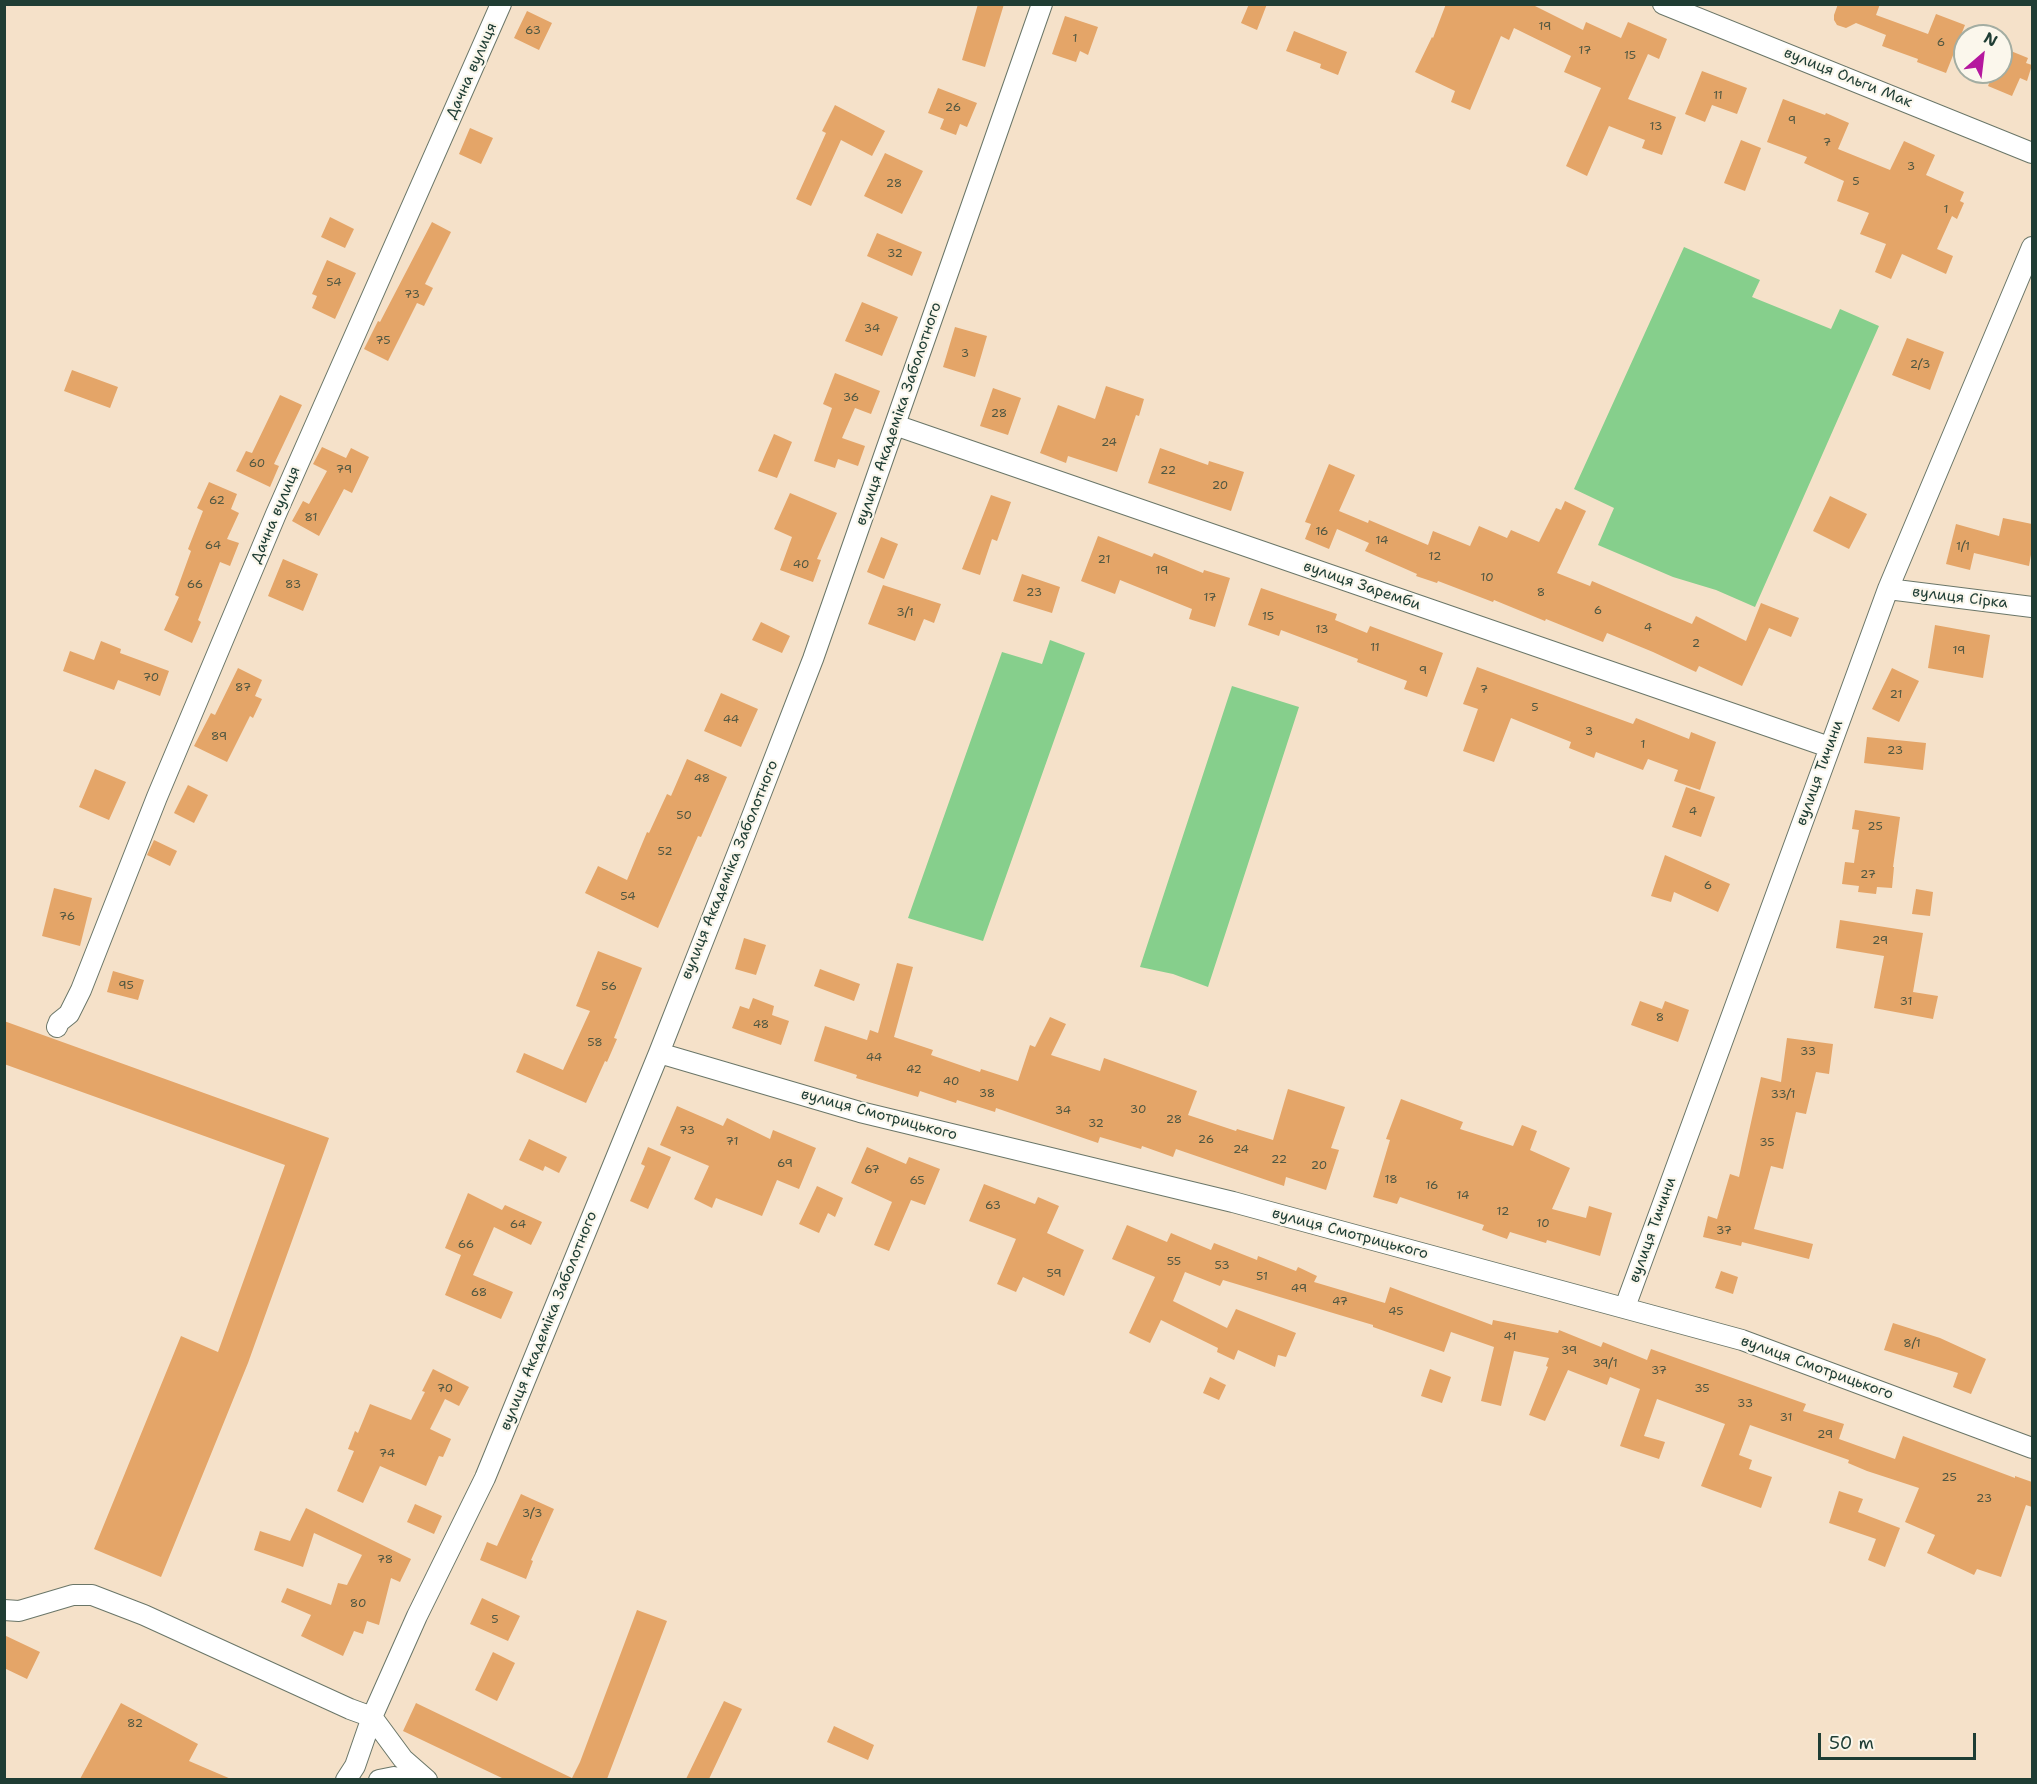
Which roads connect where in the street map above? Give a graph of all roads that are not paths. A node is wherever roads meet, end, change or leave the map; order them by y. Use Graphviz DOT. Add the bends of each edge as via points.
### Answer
graph roads {
  1 [pos="501,4"];
  2 [pos="1042,4"];
  3 [pos="1663,4"];
  4 [pos="2032,153"];
  5 [pos="2032,247"];
  6 [pos="895,425"];
  7 [pos="1888,589"];
  8 [pos="2032,607"];
  9 [pos="1829,747"];
  10 [pos="57,1027"];
  11 [pos="659,1053"];
  12 [pos="1625,1307"];
  13 [pos="2032,1448"];
  14 [pos="4,1610"];
  15 [pos="372,1717"];
  16 [pos="345,1779"];
  17 [pos="379,1779"];
  18 [pos="412,1779"];
  19 [pos="427,1779"];
  1 -- 10 [label="street, Дачна вулиця" via="276,514 81,990"];
  2 -- 6 [label="street, вулиця Академіка Заболотного"];
  3 -- 4 [label="street, вулиця Ольги Мак"];
  5 -- 7 [label="street, вулиця Тичини"];
  6 -- 9 [label="street, вулиця Заремби"];
  6 -- 11 [label="street, вулиця Академіка Заболотного" via="813,659"];
  7 -- 8 [label="street, вулиця Сірка"];
  7 -- 9 [label="street, вулиця Тичини"];
  9 -- 12 [label="street, вулиця Тичини"];
  11 -- 12 [label="street, вулиця Смотрицького" via="860,1112 1233,1202"];
  11 -- 15 [label="street, вулиця Академіка Заболотного" via="485,1479"];
  12 -- 13 [label="street, вулиця Смотрицького" via="1742,1340"];
  14 -- 15 [label="street" via="19,1611 73,1595 92,1595"];
  15 -- 16 [label="street, вулиця Академіка Заболотного" via="355,1766"];
  15 -- 19 [label="street" via="404,1759"];
  17 -- 18 [label="street"];
}
